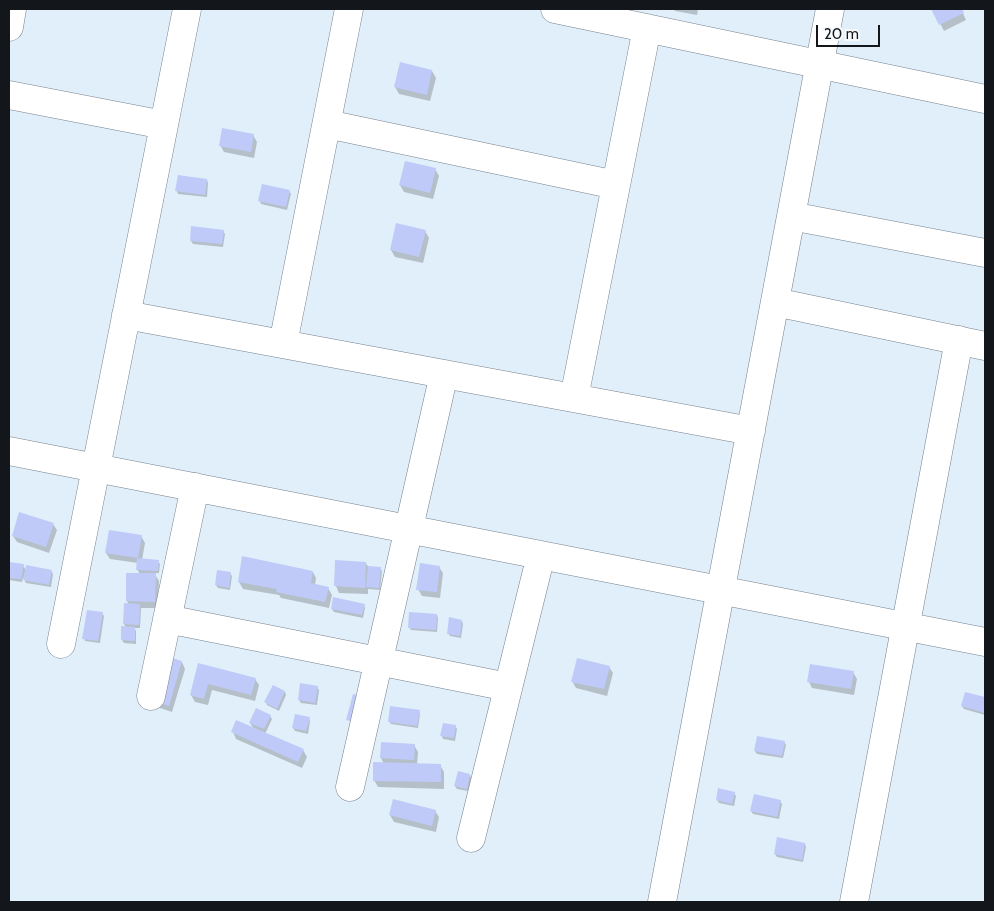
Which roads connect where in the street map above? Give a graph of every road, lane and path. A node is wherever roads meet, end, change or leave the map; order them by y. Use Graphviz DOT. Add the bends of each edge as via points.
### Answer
graph roads {
  1 [pos="12,9"];
  2 [pos="187,9"];
  3 [pos="349,9"];
  4 [pos="555,9"];
  5 [pos="830,9"];
  6 [pos="9,27"];
  7 [pos="647,28"];
  8 [pos="820,64"];
  9 [pos="9,95"];
  10 [pos="985,99"];
  11 [pos="327,124"];
  12 [pos="164,125"];
  13 [pos="616,185"];
  14 [pos="791,216"];
  15 [pos="984,248"];
  16 [pos="775,302"];
  17 [pos="126,315"];
  18 [pos="959,340"];
  19 [pos="283,344"];
  20 [pos="985,346"];
  21 [pos="444,374"];
  22 [pos="574,398"];
  23 [pos="751,431"];
  24 [pos="9,451"];
  25 [pos="96,468"];
  26 [pos="195,487"];
  27 [pos="408,529"];
  28 [pos="541,555"];
  29 [pos="721,590"];
  30 [pos="167,619"];
  31 [pos="905,626"];
  32 [pos="985,642"];
  33 [pos="61,644"];
  34 [pos="379,661"];
  35 [pos="508,687"];
  36 [pos="151,696"];
  37 [pos="350,787"];
  38 [pos="471,838"];
  39 [pos="662,902"];
  40 [pos="854,902"];
  1 -- 6 [label="street"];
  2 -- 12 [label="street"];
  3 -- 11 [label="street"];
  4 -- 7 [label="street"];
  5 -- 8 [label="street"];
  7 -- 8 [label="street"];
  7 -- 13 [label="street"];
  8 -- 10 [label="street"];
  8 -- 14 [label="street"];
  9 -- 12 [label="street"];
  11 -- 13 [label="street"];
  11 -- 19 [label="street"];
  12 -- 17 [label="street"];
  13 -- 22 [label="street"];
  14 -- 15 [label="street"];
  14 -- 16 [label="street"];
  16 -- 18 [label="street"];
  16 -- 23 [label="street"];
  17 -- 19 [label="street"];
  17 -- 25 [label="street"];
  18 -- 20 [label="street"];
  18 -- 31 [label="street"];
  19 -- 21 [label="street"];
  21 -- 22 [label="street"];
  21 -- 27 [label="street"];
  22 -- 23 [label="street"];
  23 -- 29 [label="street"];
  24 -- 25 [label="street"];
  25 -- 26 [label="street"];
  25 -- 33 [label="street"];
  26 -- 27 [label="street"];
  26 -- 30 [label="street"];
  27 -- 28 [label="street"];
  27 -- 34 [label="street"];
  28 -- 29 [label="street"];
  28 -- 35 [label="street"];
  29 -- 31 [label="street"];
  29 -- 39 [label="street"];
  30 -- 34 [label="street"];
  30 -- 36 [label="street"];
  31 -- 32 [label="street"];
  31 -- 40 [label="street"];
  34 -- 35 [label="street"];
  34 -- 37 [label="street"];
  35 -- 38 [label="street"];
}
